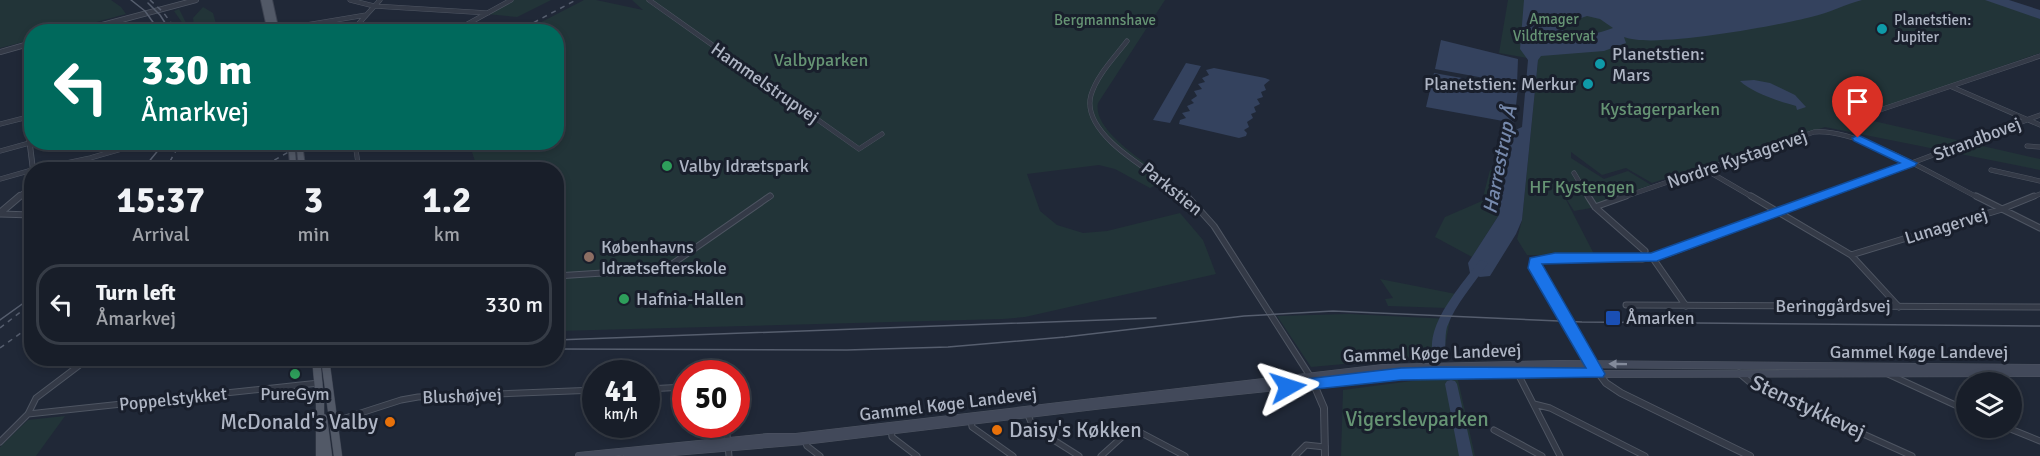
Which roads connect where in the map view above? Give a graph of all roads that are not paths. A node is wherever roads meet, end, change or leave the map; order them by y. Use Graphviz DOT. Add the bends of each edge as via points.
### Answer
graph roads {
  1 [pos="196,0"];
  2 [pos="264,0"];
  3 [pos="269,0"];
  4 [pos="350,0"];
  5 [pos="380,0"];
  6 [pos="511,0"];
  7 [pos="649,0"];
  8 [pos="374,6"];
  9 [pos="488,13"];
  10 [pos="366,15"];
  11 [pos="106,24"];
  12 [pos="269,24"];
  13 [pos="274,24"];
  14 [pos="312,24"];
  15 [pos="358,24"];
  16 [pos="468,24"];
  17 [pos="1127,41"];
  18 [pos="24,45"];
  19 [pos="0,52"];
  20 [pos="2040,56"];
  21 [pos="1951,86"];
  22 [pos="2040,115"];
  23 [pos="1862,116"];
  24 [pos="24,117"];
  25 [pos="2027,120"];
  26 [pos="0,124"];
  27 [pos="2040,125"];
  28 [pos="882,134"];
  29 [pos="24,145"];
  30 [pos="2027,146"];
  31 [pos="2040,147"];
  32 [pos="118,150"];
  33 [pos="356,150"];
  34 [pos="0,151"];
  35 [pos="71,162"];
  36 [pos="358,162"];
  37 [pos="1911,163"];
  38 [pos="1706,170"];
  39 [pos="1991,170"];
  40 [pos="24,172"];
  41 [pos="1574,173"];
  42 [pos="0,179"];
  43 [pos="2040,181"];
  44 [pos="24,193"];
  45 [pos="2040,194"];
  46 [pos="771,196"];
  47 [pos="1595,207"];
  48 [pos="2002,209"];
  49 [pos="1778,213"];
  50 [pos="0,214"];
  51 [pos="24,215"];
  52 [pos="2040,228"];
  53 [pos="1645,251"];
  54 [pos="1851,255"];
  55 [pos="1652,257"];
  56 [pos="564,275"];
  57 [pos="1626,305"];
  58 [pos="1686,306"];
  59 [pos="1899,307"];
  60 [pos="2040,307"];
  61 [pos="1592,364"];
  62 [pos="78,366"];
  63 [pos="317,366"];
  64 [pos="326,366"];
  65 [pos="1456,369"];
  66 [pos="1517,372"];
  67 [pos="1738,372"];
  68 [pos="1886,373"];
  69 [pos="1902,373"];
  70 [pos="2039,373"];
  71 [pos="1598,374"];
  72 [pos="1310,376"];
  73 [pos="319,383"];
  74 [pos="1315,384"];
  75 [pos="1915,388"];
  76 [pos="582,391"];
  77 [pos="320,401"];
  78 [pos="1534,404"];
  79 [pos="1956,406"];
  80 [pos="28,414"];
  81 [pos="1028,415"];
  82 [pos="971,420"];
  83 [pos="333,422"];
  84 [pos="891,429"];
  85 [pos="1494,430"];
  86 [pos="2022,434"];
  87 [pos="804,438"];
  88 [pos="2040,441"];
  89 [pos="0,442"];
  90 [pos="1326,447"];
  91 [pos="729,448"];
  92 [pos="320,456"];
  93 [pos="328,456"];
  94 [pos="338,456"];
  95 [pos="579,456"];
  96 [pos="627,456"];
  97 [pos="820,456"];
  98 [pos="916,456"];
  99 [pos="1013,456"];
  100 [pos="1079,456"];
  101 [pos="1101,456"];
  102 [pos="1185,456"];
  103 [pos="1294,456"];
  104 [pos="1325,456"];
  105 [pos="1542,456"];
  106 [pos="1560,456"];
  107 [pos="1645,456"];
  108 [pos="1750,456"];
  109 [pos="1912,456"];
  1 -- 11 [label="street"];
  2 -- 12 [label="main road"];
  3 -- 13 [label="main road"];
  4 -- 8 [label="street"];
  5 -- 8 [label="street"];
  6 -- 9 [label="street"];
  7 -- 28 [label="street, Hammelstrupvej" via="859,149"];
  8 -- 9 [label="street"];
  8 -- 10 [label="street"];
  9 -- 16 [label="street"];
  10 -- 14 [label="street"];
  10 -- 15 [label="street"];
  17 -- 72 [label="street, Parkstien" via="1092,93 1089,104 1093,120 1116,145 1199,206"];
  18 -- 19 [label="street"];
  20 -- 21 [label="street"];
  21 -- 23 [label="street"];
  21 -- 25 [label="street"];
  22 -- 25 [label="street, Strandbovej"];
  24 -- 26 [label="street"];
  25 -- 27 [label="street"];
  25 -- 37 [label="street, Strandbovej"];
  29 -- 34 [label="street"];
  30 -- 31 [label="street"];
  32 -- 35 [label="street"];
  33 -- 36 [label="street"];
  37 -- 38 [label="street, Nordre Kystagervej" via="1858,138 1824,131"];
  37 -- 48 [label="street, Nordre Kystagervej"];
  37 -- 49 [label="street, Strandbovej"];
  38 -- 47 [label="street, Nordre Kystagervej"];
  38 -- 49 [label="street"];
  39 -- 43 [label="street"];
  40 -- 42 [label="street"];
  41 -- 47 [label="street"];
  44 -- 50 [label="street"];
  45 -- 48 [label="street, Lunagervej"];
  46 -- 56 [label="street" via="665,268"];
  47 -- 53 [label="street"];
  48 -- 52 [label="street, Nordre Kystagervej"];
  48 -- 54 [label="street, Lunagervej"];
  49 -- 54 [label="street"];
  49 -- 55 [label="street, Strandbovej"];
  50 -- 51 [label="street"];
  54 -- 59 [label="street"];
  55 -- 58 [label="street"];
  55 -- 61 [label="street, Strandbovej" via="1535,261 1540,278"];
  57 -- 58 [label="street, Beringgårdsvej"];
  58 -- 59 [label="street, Beringgårdsvej"];
  59 -- 60 [label="street, Beringgårdsvej"];
  61 -- 65 [label="main road, Gammel Køge Landevej"];
  70 -- 61 [label="main road, Gammel Køge Landevej, one-way"];
  61 -- 71 [label="street"];
  62 -- 80 [label="street" via="40,394 28,408"];
  63 -- 73 [label="main road"];
  64 -- 83 [label="main road"];
  65 -- 66 [label="main road, Gammel Køge Landevej"];
  65 -- 72 [label="main road, Gammel Køge Landevej" via="1370,369"];
  65 -- 74 [label="main road, Gammel Køge Landevej"];
  66 -- 71 [label="main road, Gammel Køge Landevej"];
  66 -- 78 [label="street"];
  67 -- 68 [label="main road, Gammel Køge Landevej"];
  67 -- 71 [label="main road, Gammel Køge Landevej"];
  67 -- 109 [label="street, Stenstykkevej" via="1752,384"];
  68 -- 69 [label="main road, Gammel Køge Landevej"];
  68 -- 75 [label="street"];
  69 -- 70 [label="main road, Gammel Køge Landevej"];
  69 -- 75 [label="street"];
  71 -- 108 [label="street" via="1621,393"];
  72 -- 74 [label="street"];
  72 -- 82 [label="main road, Gammel Køge Landevej"];
  73 -- 77 [label="main road"];
  73 -- 80 [label="street, Poppelstykket"];
  74 -- 81 [label="main road, Gammel Køge Landevej"];
  74 -- 90 [label="street" via="1327,412"];
  75 -- 79 [label="street"];
  76 -- 83 [label="street, Blushøjvej" via="418,397"];
  77 -- 92 [label="main road"];
  77 -- 93 [label="main road"];
  78 -- 106 [label="street"];
  78 -- 107 [label="street" via="1550,408"];
  80 -- 89 [label="street"];
  81 -- 82 [label="main road, Gammel Køge Landevej"];
  81 -- 100 [label="street" via="1033,427"];
  82 -- 84 [label="main road, Gammel Køge Landevej"];
  82 -- 99 [label="street" via="972,427"];
  83 -- 94 [label="main road"];
  84 -- 87 [label="main road, Gammel Køge Landevej"];
  84 -- 98 [label="street" via="892,437"];
  85 -- 105 [label="street"];
  86 -- 88 [label="street"];
  87 -- 91 [label="main road, Gammel Køge Landevej"];
  87 -- 97 [label="street"];
  90 -- 103 [label="street" via="1306,445"];
  90 -- 104 [label="street"];
  91 -- 95 [label="main road, Gammel Køge Landevej"];
  91 -- 96 [label="main road, Gammel Køge Landevej"];
  101 -- 102 [label="street" via="1132,428"];
}
